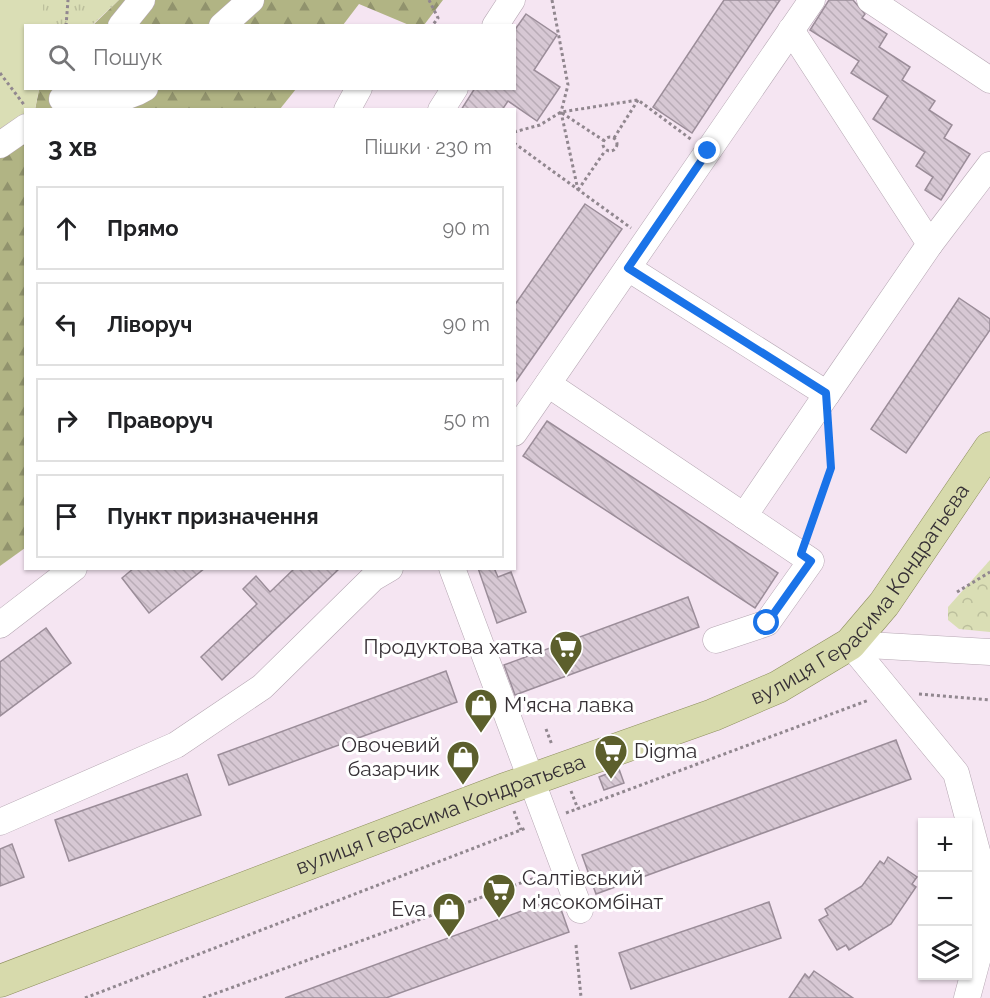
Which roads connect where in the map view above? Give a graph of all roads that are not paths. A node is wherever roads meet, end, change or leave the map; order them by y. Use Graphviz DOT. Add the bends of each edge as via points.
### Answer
graph roads {
  1 [pos="142,0"];
  2 [pos="512,0"];
  3 [pos="812,0"];
  4 [pos="870,0"];
  5 [pos="246,4"];
  6 [pos="123,24"];
  7 [pos="224,24"];
  8 [pos="496,24"];
  9 [pos="791,30"];
  10 [pos="990,80"];
  11 [pos="142,90"];
  12 [pos="358,90"];
  13 [pos="454,90"];
  14 [pos="60,99"];
  15 [pos="348,108"];
  16 [pos="442,108"];
  17 [pos="24,129"];
  18 [pos="0,145"];
  19 [pos="990,165"];
  20 [pos="930,244"];
  21 [pos="628,268"];
  22 [pos="548,384"];
  23 [pos="826,393"];
  24 [pos="516,430"];
  25 [pos="990,448"];
  26 [pos="744,516"];
  27 [pos="71,570"];
  28 [pos="453,570"];
  29 [pos="376,572"];
  30 [pos="0,624"];
  31 [pos="716,640"];
  32 [pos="849,644"];
  33 [pos="990,652"];
  34 [pos="531,779"];
  35 [pos="0,822"];
  36 [pos="978,836"];
  37 [pos="580,910"];
  38 [pos="0,981"];
  39 [pos="967,998"];
  1 -- 6 [label="street"];
  2 -- 8 [label="street"];
  3 -- 9 [label="street"];
  4 -- 10 [label="street"];
  5 -- 7 [label="street"];
  9 -- 20 [label="street"];
  9 -- 21 [label="street"];
  11 -- 14 [label="street" via="90,101"];
  12 -- 15 [label="street"];
  13 -- 16 [label="street"];
  17 -- 18 [label="street"];
  19 -- 20 [label="street"];
  20 -- 23 [label="street"];
  21 -- 22 [label="street"];
  21 -- 23 [label="street"];
  22 -- 24 [label="street"];
  22 -- 26 [label="street"];
  23 -- 26 [label="street"];
  25 -- 32 [label="main road, вулиця Герасима Кондратьєва" via="884,604"];
  26 -- 31 [label="street" via="811,561 767,623"];
  27 -- 30 [label="street"];
  28 -- 34 [label="street"];
  29 -- 35 [label="street" via="262,687 176,745"];
  32 -- 33 [label="street"];
  32 -- 34 [label="main road, вулиця Герасима Кондратьєва" via="778,687 713,715"];
  32 -- 36 [label="street" via="956,773"];
  34 -- 37 [label="street"];
  34 -- 38 [label="main road, вулиця Герасима Кондратьєва"];
  36 -- 39 [label="street" via="985,881 978,957"];
}
